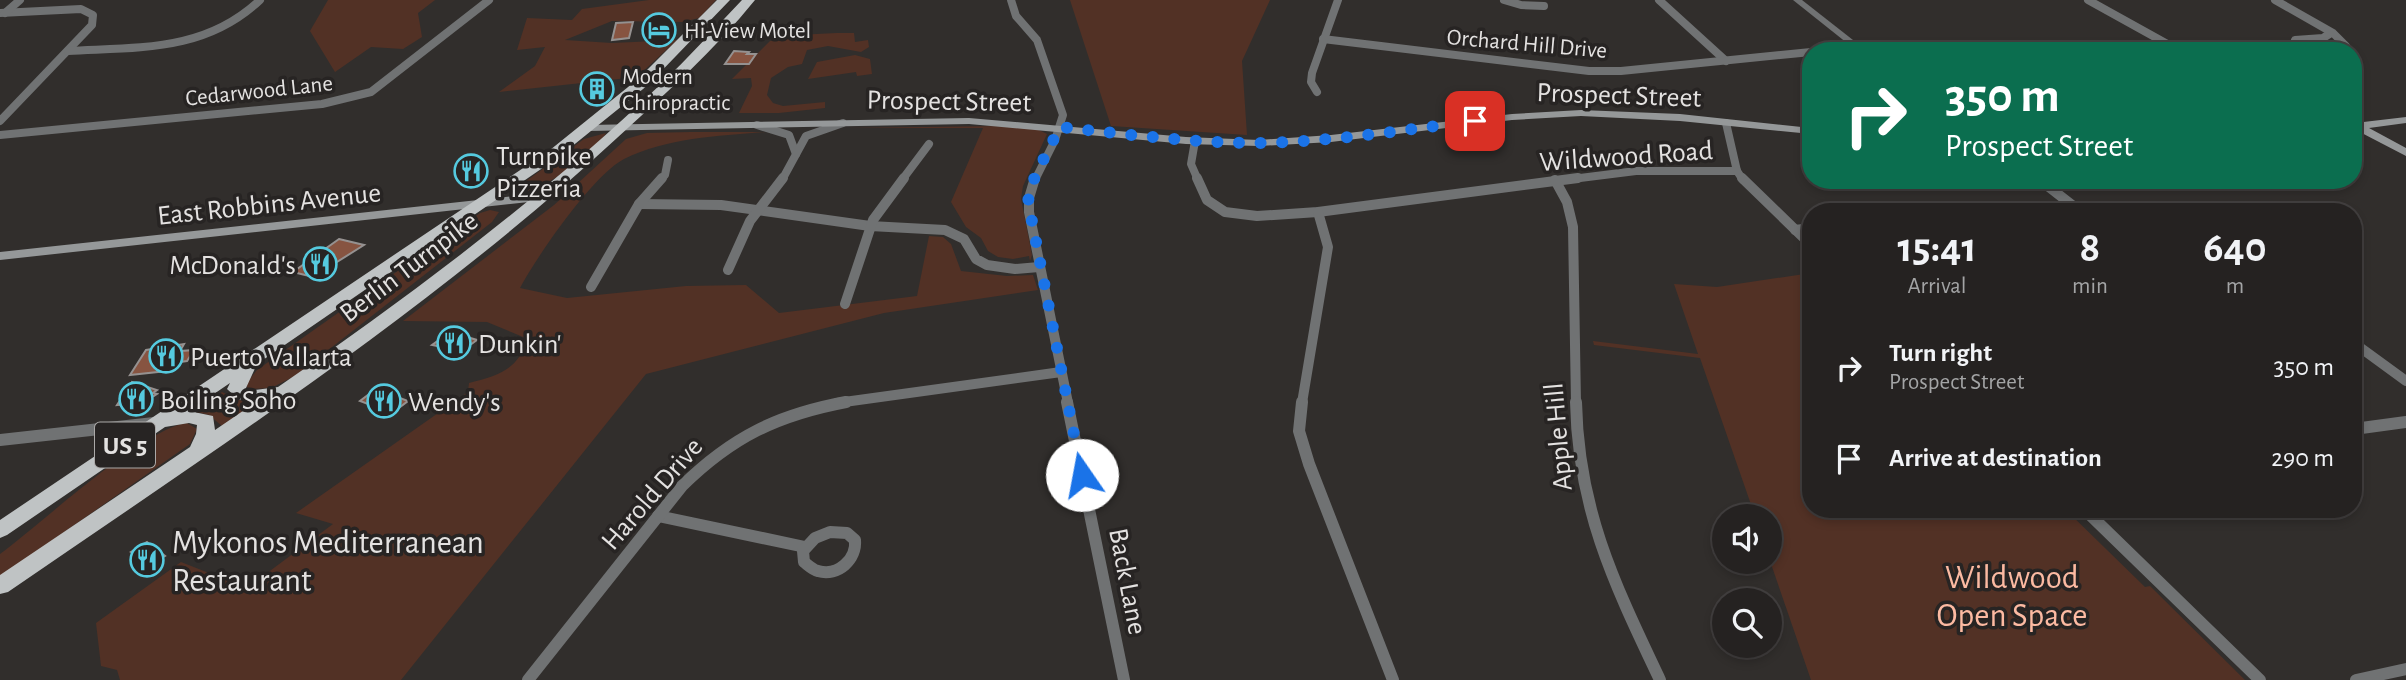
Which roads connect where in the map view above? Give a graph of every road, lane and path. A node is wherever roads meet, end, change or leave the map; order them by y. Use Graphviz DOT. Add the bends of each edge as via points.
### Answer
graph roads {
  1 [pos="20,0"];
  2 [pos="260,0"];
  3 [pos="489,0"];
  4 [pos="724,0"];
  5 [pos="749,0"];
  6 [pos="1011,0"];
  7 [pos="1338,0"];
  8 [pos="1504,0"];
  9 [pos="1659,0"];
  10 [pos="1797,0"];
  11 [pos="2088,0"];
  12 [pos="2275,0"];
  13 [pos="1544,6"];
  14 [pos="2,13"];
  15 [pos="2331,33"];
  16 [pos="1323,39"];
  17 [pos="1851,42"];
  18 [pos="2164,42"];
  19 [pos="2294,42"];
  20 [pos="2341,42"];
  21 [pos="68,51"];
  22 [pos="1802,53"];
  23 [pos="1726,61"];
  24 [pos="1317,92"];
  25 [pos="2406,120"];
  26 [pos="0,121"];
  27 [pos="845,123"];
  28 [pos="1726,123"];
  29 [pos="757,125"];
  30 [pos="2362,125"];
  31 [pos="622,127"];
  32 [pos="1060,127"];
  33 [pos="588,128"];
  34 [pos="2362,129"];
  35 [pos="1802,130"];
  36 [pos="0,135"];
  37 [pos="1195,141"];
  38 [pos="929,144"];
  39 [pos="2406,153"];
  40 [pos="796,155"];
  41 [pos="668,160"];
  42 [pos="1737,171"];
  43 [pos="1555,180"];
  44 [pos="2052,189"];
  45 [pos="543,197"];
  46 [pos="2069,203"];
  47 [pos="476,204"];
  48 [pos="639,204"];
  49 [pos="758,209"];
  50 [pos="1318,212"];
  51 [pos="870,226"];
  52 [pos="1802,229"];
  53 [pos="1795,230"];
  54 [pos="1802,237"];
  55 [pos="0,256"];
  56 [pos="1040,267"];
  57 [pos="728,270"];
  58 [pos="591,287"];
  59 [pos="845,304"];
  60 [pos="2362,349"];
  61 [pos="251,359"];
  62 [pos="1061,372"];
  63 [pos="2406,381"];
  64 [pos="284,391"];
  65 [pos="2406,422"];
  66 [pos="157,423"];
  67 [pos="2362,428"];
  68 [pos="0,440"];
  69 [pos="198,451"];
  70 [pos="657,516"];
  71 [pos="2093,518"];
  72 [pos="0,530"];
  73 [pos="805,547"];
  74 [pos="0,586"];
  75 [pos="2406,668"];
  76 [pos="528,680"];
  77 [pos="1124,680"];
  78 [pos="1393,680"];
  79 [pos="1660,680"];
  80 [pos="2260,680"];
  81 [pos="2356,680"];
  1 -- 14 [label="street"];
  2 -- 21 [label="street" via="228,27 189,40"];
  3 -- 36 [label="street, Cedarwood Lane" via="389,80 351,99"];
  4 -- 33 [label="highway, Berlin Turnpike / US 5" via="669,57"];
  5 -- 31 [label="highway, Berlin Turnpike / US 5"];
  6 -- 32 [label="street" via="1016,16 1037,40 1061,109"];
  7 -- 16 [label="street"];
  8 -- 13 [label="street"];
  9 -- 23 [label="street"];
  10 -- 17 [label="street"];
  11 -- 18 [label="street"];
  12 -- 15 [label="street"];
  14 -- 21 [label="street" via="81,9 93,15 92,25"];
  15 -- 19 [label="street"];
  15 -- 20 [label="street"];
  16 -- 23 [label="street, Orchard Hill Drive" via="1589,71"];
  16 -- 24 [label="street" via="1311,73"];
  21 -- 26 [label="street"];
  22 -- 23 [label="street, Orchard Hill Drive"];
  25 -- 30 [label="main road"];
  27 -- 29 [label="main road, Prospect Street"];
  27 -- 32 [label="main road, Prospect Street" via="989,122"];
  27 -- 40 [label="street" via="806,136"];
  28 -- 35 [label="main road, Prospect Street"];
  28 -- 37 [label="main road, Prospect Street" via="1569,113 1313,140"];
  28 -- 42 [label="street"];
  29 -- 31 [label="main road, Prospect Street"];
  29 -- 40 [label="street" via="789,135"];
  31 -- 33 [label="main road, Prospect Street"];
  31 -- 45 [label="highway, Berlin Turnpike / US 5"];
  32 -- 37 [label="main road, Prospect Street"];
  32 -- 56 [label="street, Back Lane" via="1029,192 1028,212"];
  33 -- 47 [label="highway, Berlin Turnpike / US 5"];
  34 -- 39 [label="main road"];
  37 -- 50 [label="street, Wildwood Road" via="1191,164 1199,183 1208,200 1225,212 1257,216"];
  38 -- 51 [label="street"];
  40 -- 49 [label="street" via="787,174"];
  41 -- 48 [label="street" via="665,175"];
  42 -- 43 [label="street, Wildwood Road" via="1636,171"];
  42 -- 53 [label="street"];
  43 -- 50 [label="street, Wildwood Road"];
  43 -- 79 [label="street, Apple Hill" via="1573,227 1577,433 1586,496 1612,579"];
  44 -- 46 [label="street"];
  45 -- 47 [label="main road, East Robbins Avenue"];
  45 -- 64 [label="highway, Berlin Turnpike / US 5"];
  47 -- 55 [label="main road, East Robbins Avenue"];
  47 -- 61 [label="highway, Berlin Turnpike / US 5"];
  48 -- 49 [label="street"];
  48 -- 58 [label="street"];
  49 -- 51 [label="street"];
  49 -- 57 [label="street"];
  50 -- 78 [label="street" via="1328,247 1298,431"];
  51 -- 56 [label="street" via="945,230 959,235 976,259 987,265"];
  51 -- 59 [label="street"];
  52 -- 53 [label="street"];
  53 -- 54 [label="street"];
  56 -- 62 [label="street, Back Lane"];
  60 -- 63 [label="street"];
  61 -- 64 [label="highway" via="236,389 241,394 264,396"];
  61 -- 66 [label="highway, Berlin Turnpike / US 5"];
  62 -- 70 [label="street, Harold Drive" via="835,402 785,415 720,449"];
  62 -- 77 [label="street, Back Lane"];
  64 -- 69 [label="highway, Berlin Turnpike / US 5"];
  65 -- 67 [label="street"];
  66 -- 68 [label="street"];
  66 -- 69 [label="highway" via="189,417 205,421 206,434"];
  66 -- 72 [label="highway, Berlin Turnpike / US 5"];
  69 -- 74 [label="highway, Berlin Turnpike / US 5"];
  70 -- 73 [label="street"];
  70 -- 76 [label="street, Harold Drive"];
  71 -- 80 [label="street"];
  75 -- 81 [label="street"];
}
